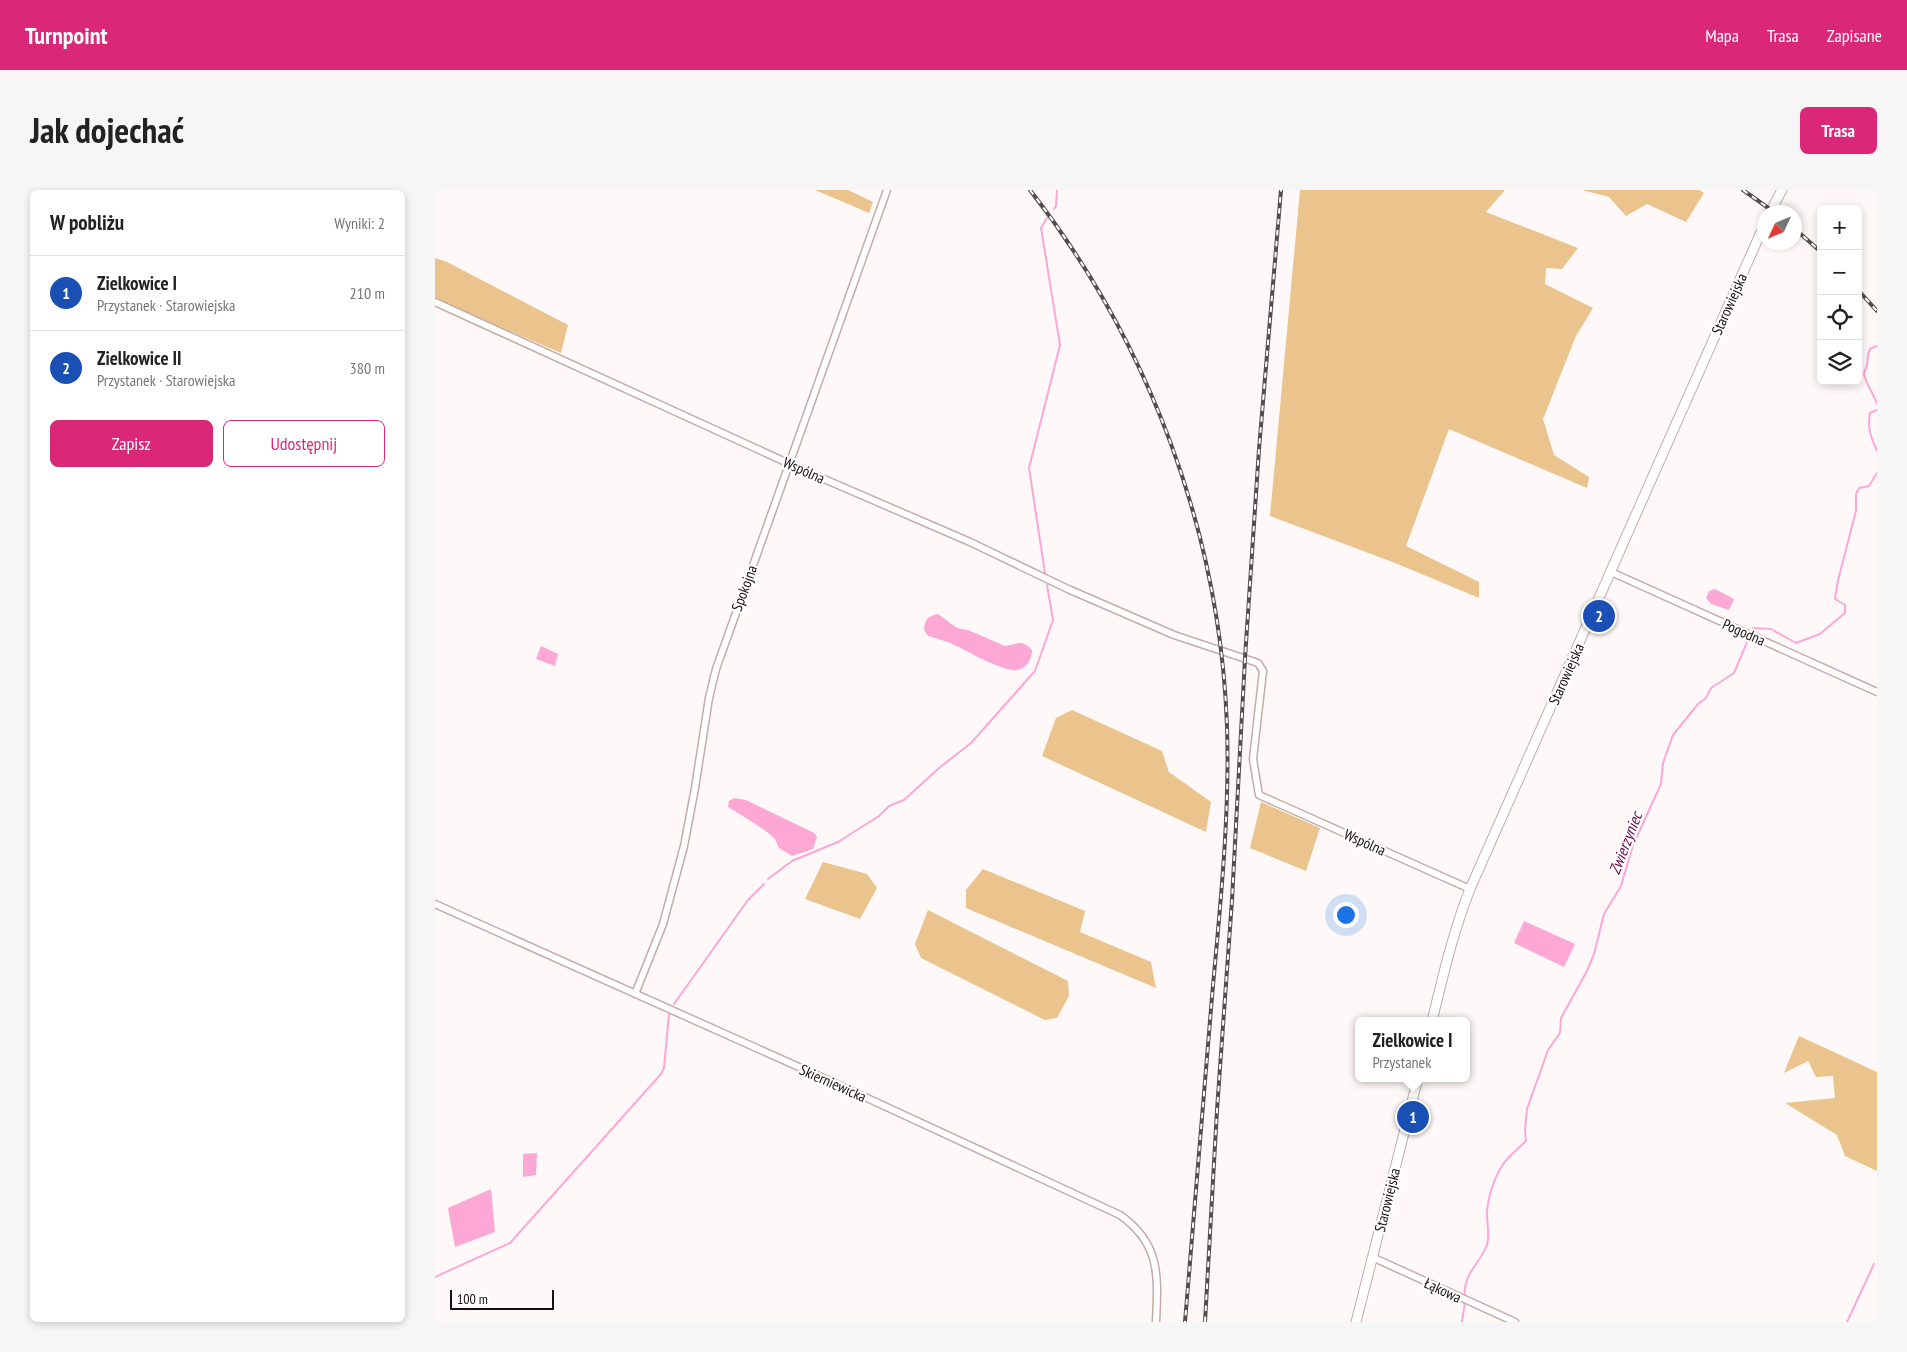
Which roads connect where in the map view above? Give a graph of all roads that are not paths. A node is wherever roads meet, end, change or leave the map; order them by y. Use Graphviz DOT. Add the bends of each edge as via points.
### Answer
graph roads {
  1 [pos="887,190"];
  2 [pos="1782,190"];
  3 [pos="1774,205"];
  4 [pos="1757,239"];
  5 [pos="435,302"];
  6 [pos="789,463"];
  7 [pos="1611,572"];
  8 [pos="1877,692"];
  9 [pos="1470,888"];
  10 [pos="435,904"];
  11 [pos="635,994"];
  12 [pos="1433,1017"];
  13 [pos="1417,1082"];
  14 [pos="1372,1258"];
  15 [pos="1156,1322"];
  16 [pos="1356,1322"];
  17 [pos="1515,1322"];
  1 -- 6 [label="street, Spokojna"];
  2 -- 3 [label="street"];
  4 -- 7 [label="street, Starowiejska"];
  5 -- 6 [label="street, Wspólna"];
  6 -- 9 [label="street, Wspólna" via="1175,635 1261,665 1263,671 1253,759 1259,794"];
  6 -- 11 [label="street, Spokojna" via="716,669 684,846 663,924"];
  7 -- 8 [label="street, Pogodna"];
  7 -- 9 [label="street, Starowiejska"];
  9 -- 12 [label="street, Starowiejska" via="1450,948"];
  10 -- 11 [label="street, Skierniewicka"];
  11 -- 15 [label="street, Skierniewicka" via="1120,1215 1146,1239 1157,1266"];
  13 -- 14 [label="street, Starowiejska"];
  14 -- 16 [label="street, Starowiejska"];
  14 -- 17 [label="street, Łąkowa"];
}
